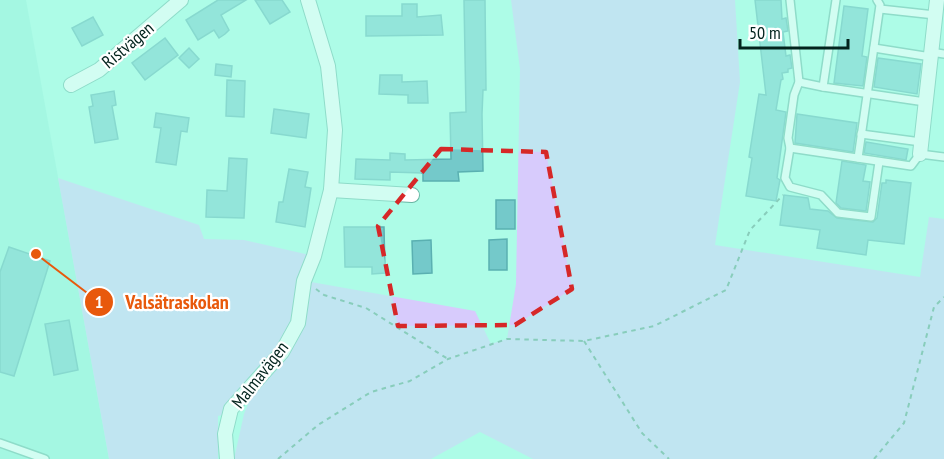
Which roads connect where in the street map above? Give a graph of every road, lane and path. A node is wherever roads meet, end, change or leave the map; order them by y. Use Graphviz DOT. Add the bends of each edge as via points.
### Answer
graph roads {
  1 [pos="181,0"];
  2 [pos="308,0"];
  3 [pos="790,0"];
  4 [pos="836,0"];
  5 [pos="877,0"];
  6 [pos="880,9"];
  7 [pos="938,9"];
  8 [pos="874,48"];
  9 [pos="935,54"];
  10 [pos="799,82"];
  11 [pos="71,85"];
  12 [pos="823,87"];
  13 [pos="867,93"];
  14 [pos="926,102"];
  15 [pos="861,134"];
  16 [pos="790,148"];
  17 [pos="920,148"];
  18 [pos="944,157"];
  19 [pos="858,158"];
  20 [pos="879,162"];
  21 [pos="790,187"];
  22 [pos="331,190"];
  23 [pos="412,195"];
  24 [pos="304,281"];
  25 [pos="944,297"];
  26 [pos="584,341"];
  27 [pos="448,359"];
  28 [pos="0,443"];
  29 [pos="45,459"];
  30 [pos="227,459"];
  31 [pos="278,459"];
  32 [pos="669,459"];
  33 [pos="874,459"];
  1 -- 11 [label="street, Ristvägen" via="99,70"];
  2 -- 22 [label="street, Malmavägen" via="328,66 335,130"];
  3 -- 10 [label="lane"];
  4 -- 12 [label="lane"];
  5 -- 6 [label="lane"];
  6 -- 7 [label="lane"];
  6 -- 8 [label="lane"];
  7 -- 9 [label="street"];
  8 -- 9 [label="lane"];
  8 -- 13 [label="lane"];
  9 -- 14 [label="street"];
  10 -- 12 [label="lane"];
  10 -- 16 [label="lane" via="788,138"];
  12 -- 13 [label="lane"];
  13 -- 14 [label="lane"];
  13 -- 15 [label="lane"];
  14 -- 17 [label="street"];
  15 -- 17 [label="lane"];
  15 -- 19 [label="lane"];
  16 -- 19 [label="lane"];
  16 -- 21 [label="lane" via="785,178"];
  17 -- 18 [label="lane"];
  17 -- 20 [label="lane" via="910,166"];
  19 -- 20 [label="lane"];
  20 -- 21 [label="lane" via="871,217 838,213 821,195"];
  21 -- 26 [label="path" via="750,230 726,290 654,326"];
  22 -- 23 [label="street"];
  22 -- 24 [label="street, Malmavägen"];
  24 -- 27 [label="path" via="324,295 366,308"];
  24 -- 30 [label="street, Malmavägen" via="298,323 282,352 231,409 225,434"];
  25 -- 33 [label="path" via="934,307 904,423"];
  26 -- 27 [label="path" via="507,339"];
  26 -- 32 [label="path" via="642,433"];
  27 -- 31 [label="path" via="410,381 370,392 318,425"];
  28 -- 29 [label="lane"];
}
